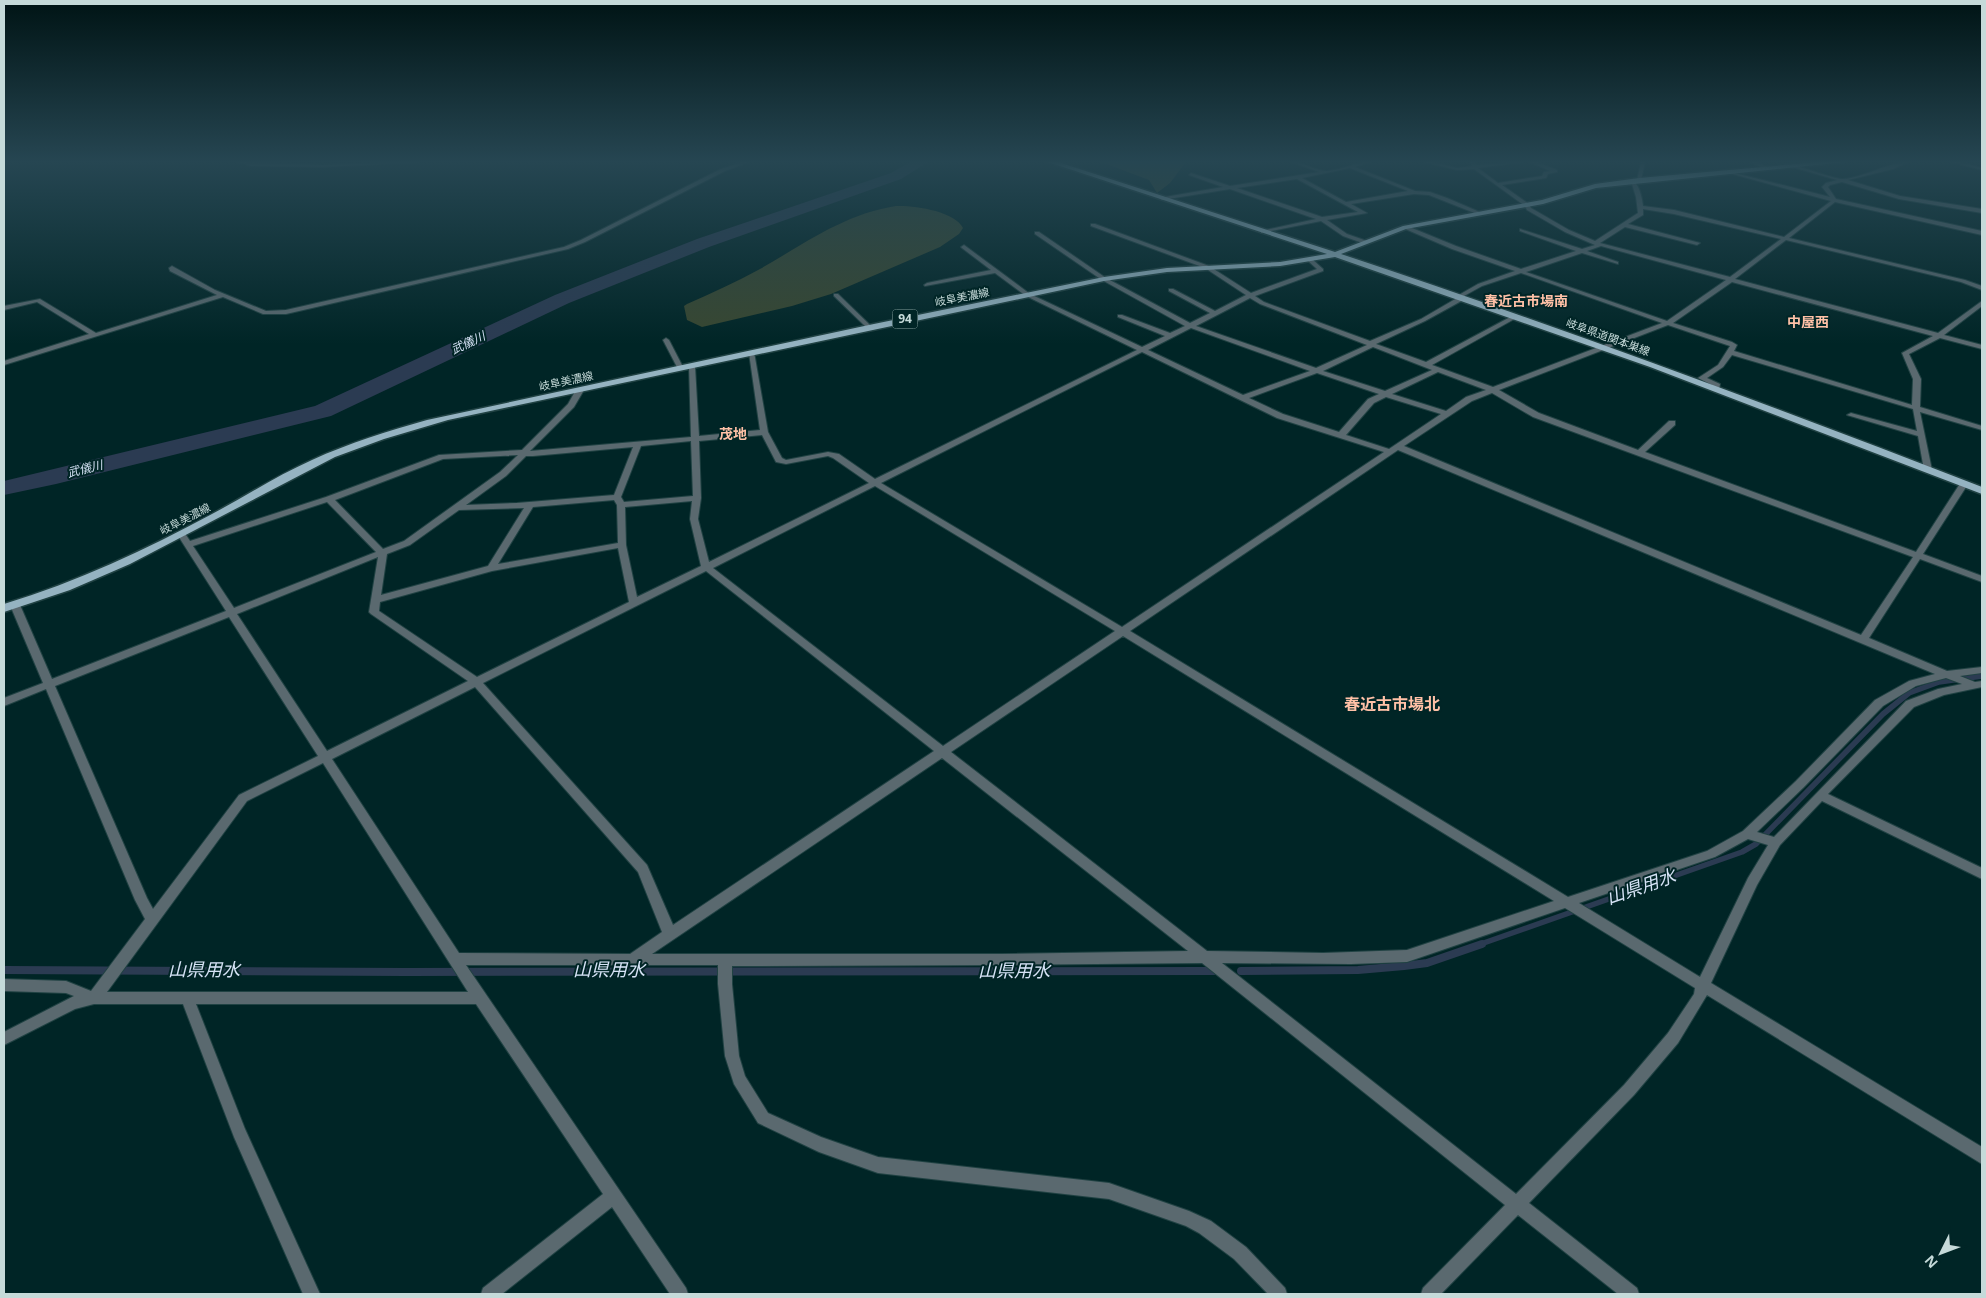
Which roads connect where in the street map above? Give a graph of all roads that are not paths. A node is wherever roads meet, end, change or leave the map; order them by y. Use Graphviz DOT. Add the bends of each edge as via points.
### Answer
graph roads {
  1 [pos="619,223"];
  2 [pos="1235,223"];
  3 [pos="1306,223"];
  4 [pos="1327,223"];
  5 [pos="1428,223"];
  6 [pos="1552,223"];
  7 [pos="1628,223"];
  8 [pos="1719,223"];
  9 [pos="1805,223"];
  10 [pos="1935,223"];
  11 [pos="1094,225"];
  12 [pos="1624,225"];
  13 [pos="1405,227"];
  14 [pos="1522,230"];
  15 [pos="1263,232"];
  16 [pos="1037,233"];
  17 [pos="1982,233"];
  18 [pos="1785,238"];
  19 [pos="1365,242"];
  20 [pos="1697,243"];
  21 [pos="1598,244"];
  22 [pos="964,247"];
  23 [pos="1582,251"];
  24 [pos="1333,254"];
  25 [pos="1310,260"];
  26 [pos="1616,263"];
  27 [pos="1207,267"];
  28 [pos="172,268"];
  29 [pos="997,271"];
  30 [pos="1520,271"];
  31 [pos="1104,279"];
  32 [pos="1730,280"];
  33 [pos="927,286"];
  34 [pos="1982,288"];
  35 [pos="1171,290"];
  36 [pos="836,294"];
  37 [pos="1028,295"];
  38 [pos="224,296"];
  39 [pos="1249,296"];
  40 [pos="1461,297"];
  41 [pos="1982,303"];
  42 [pos="4,308"];
  43 [pos="1215,313"];
  44 [pos="1120,316"];
  45 [pos="1516,316"];
  46 [pos="1668,323"];
  47 [pos="1191,326"];
  48 [pos="869,327"];
  49 [pos="95,335"];
  50 [pos="1940,335"];
  51 [pos="1172,336"];
  52 [pos="666,340"];
  53 [pos="1372,344"];
  54 [pos="1606,347"];
  55 [pos="1982,347"];
  56 [pos="1142,349"];
  57 [pos="1730,352"];
  58 [pos="752,353"];
  59 [pos="4,363"];
  60 [pos="1426,365"];
  61 [pos="692,366"];
  62 [pos="681,369"];
  63 [pos="1439,370"];
  64 [pos="1316,371"];
  65 [pos="1716,388"];
  66 [pos="580,390"];
  67 [pos="1493,390"];
  68 [pos="1385,394"];
  69 [pos="1243,398"];
  70 [pos="1916,408"];
  71 [pos="1447,414"];
  72 [pos="1851,415"];
  73 [pos="1672,423"];
  74 [pos="1982,428"];
  75 [pos="764,432"];
  76 [pos="1919,434"];
  77 [pos="1341,435"];
  78 [pos="695,439"];
  79 [pos="638,444"];
  80 [pos="1395,450"];
  81 [pos="1639,453"];
  82 [pos="523,454"];
  83 [pos="1928,470"];
  84 [pos="875,482"];
  85 [pos="1964,484"];
  86 [pos="1982,491"];
  87 [pos="697,498"];
  88 [pos="329,499"];
  89 [pos="619,501"];
  90 [pos="530,506"];
  91 [pos="456,507"];
  92 [pos="181,534"];
  93 [pos="188,545"];
  94 [pos="622,545"];
  95 [pos="382,553"];
  96 [pos="1919,556"];
  97 [pos="706,567"];
  98 [pos="491,568"];
  99 [pos="1982,579"];
  100 [pos="376,600"];
  101 [pos="634,604"];
  102 [pos="15,605"];
  103 [pos="4,608"];
  104 [pos="231,612"];
  105 [pos="1124,632"];
  106 [pos="1864,639"];
  107 [pos="1982,670"];
  108 [pos="1947,674"];
  109 [pos="477,682"];
  110 [pos="49,684"];
  111 [pos="1979,686"];
  112 [pos="4,702"];
  113 [pos="942,752"];
  114 [pos="326,758"];
  115 [pos="1820,795"];
  116 [pos="1747,834"];
  117 [pos="1776,842"];
  118 [pos="1982,874"];
  119 [pos="1564,902"];
  120 [pos="152,918"];
  121 [pos="670,935"];
  122 [pos="1206,957"];
  123 [pos="633,959"];
  124 [pos="725,961"];
  125 [pos="458,963"];
  126 [pos="4,985"];
  127 [pos="1703,985"];
  128 [pos="94,998"];
  129 [pos="187,998"];
  130 [pos="480,998"];
  131 [pos="4,1040"];
  132 [pos="1982,1156"];
  133 [pos="614,1196"];
  134 [pos="1517,1205"];
  135 [pos="312,1294"];
  136 [pos="489,1294"];
  137 [pos="680,1294"];
  138 [pos="1279,1294"];
  139 [pos="1428,1294"];
  140 [pos="1631,1294"];
  1 -- 38 [label="street" via="555,251 276,313 265,313"];
  2 -- 15 [label="main road, 岐阜県道関本巣線"];
  3 -- 15 [label="street"];
  4 -- 19 [label="street" via="1345,235"];
  5 -- 13 [label="main road, 岐阜美濃線 / 94"];
  6 -- 21 [label="street"];
  7 -- 12 [label="street"];
  8 -- 18 [label="street"];
  9 -- 18 [label="street"];
  10 -- 17 [label="street"];
  11 -- 27 [label="street"];
  12 -- 20 [label="street"];
  12 -- 21 [label="street"];
  13 -- 19 [label="main road, 岐阜美濃線 / 94"];
  13 -- 30 [label="street"];
  14 -- 23 [label="street"];
  15 -- 24 [label="main road, 岐阜県道関本巣線"];
  16 -- 31 [label="street"];
  18 -- 32 [label="street"];
  18 -- 34 [label="street"];
  19 -- 24 [label="main road, 岐阜美濃線 / 94"];
  21 -- 23 [label="street"];
  21 -- 32 [label="street"];
  22 -- 29 [label="street"];
  23 -- 26 [label="street"];
  23 -- 30 [label="street"];
  24 -- 25 [label="main road, 岐阜美濃線 / 94"];
  24 -- 40 [label="main road, 岐阜県道関本巣線"];
  25 -- 27 [label="main road, 岐阜美濃線 / 94"];
  25 -- 39 [label="street" via="1321,270"];
  27 -- 31 [label="main road, 岐阜美濃線 / 94"];
  27 -- 39 [label="street"];
  28 -- 38 [label="street"];
  29 -- 33 [label="street"];
  29 -- 37 [label="street"];
  30 -- 40 [label="street" via="1480,285"];
  30 -- 46 [label="street"];
  31 -- 37 [label="main road, 岐阜美濃線 / 94"];
  31 -- 47 [label="street"];
  32 -- 46 [label="street"];
  32 -- 50 [label="street"];
  35 -- 43 [label="street"];
  36 -- 48 [label="street"];
  37 -- 48 [label="main road, 岐阜美濃線 / 94"];
  37 -- 56 [label="street"];
  38 -- 49 [label="street"];
  39 -- 43 [label="street"];
  39 -- 53 [label="street"];
  40 -- 45 [label="main road, 岐阜県道関本巣線"];
  40 -- 53 [label="street" via="1424,320"];
  41 -- 50 [label="street"];
  42 -- 49 [label="street" via="38,300"];
  43 -- 47 [label="street"];
  44 -- 51 [label="street"];
  45 -- 54 [label="main road, 岐阜県道関本巣線"];
  45 -- 60 [label="street"];
  46 -- 54 [label="street"];
  46 -- 57 [label="street" via="1730,343 1734,345"];
  47 -- 51 [label="street"];
  47 -- 64 [label="street"];
  48 -- 58 [label="main road, 岐阜美濃線 / 94"];
  49 -- 59 [label="street"];
  50 -- 55 [label="street"];
  50 -- 70 [label="street" via="1905,353 1917,379"];
  51 -- 56 [label="street"];
  52 -- 62 [label="street"];
  53 -- 60 [label="street"];
  53 -- 64 [label="street"];
  54 -- 65 [label="main road, 岐阜県道関本巣線"];
  54 -- 67 [label="street"];
  56 -- 69 [label="street"];
  56 -- 84 [label="street"];
  57 -- 65 [label="street" via="1721,366 1702,378 1716,384"];
  57 -- 70 [label="street"];
  58 -- 61 [label="main road, 岐阜美濃線 / 94"];
  58 -- 75 [label="street"];
  60 -- 63 [label="street"];
  61 -- 62 [label="main road, 岐阜美濃線 / 94"];
  61 -- 78 [label="street"];
  62 -- 66 [label="main road, 岐阜美濃線 / 94"];
  63 -- 67 [label="street"];
  63 -- 68 [label="street"];
  64 -- 68 [label="street"];
  64 -- 69 [label="street"];
  65 -- 83 [label="main road, 岐阜県道関本巣線"];
  66 -- 82 [label="street" via="571,405"];
  66 -- 92 [label="main road, 岐阜美濃線 / 94" via="447,417 389,433 314,463"];
  67 -- 71 [label="street" via="1469,399"];
  67 -- 81 [label="street" via="1536,416"];
  68 -- 71 [label="street"];
  68 -- 77 [label="street" via="1370,402"];
  69 -- 77 [label="street" via="1280,416"];
  70 -- 74 [label="street"];
  70 -- 76 [label="street"];
  71 -- 80 [label="street"];
  72 -- 76 [label="street"];
  73 -- 81 [label="street"];
  75 -- 78 [label="street"];
  75 -- 84 [label="street" via="779,460 786,462 828,454"];
  76 -- 83 [label="street"];
  77 -- 80 [label="street"];
  78 -- 79 [label="street"];
  78 -- 87 [label="street"];
  79 -- 82 [label="street"];
  79 -- 89 [label="street"];
  80 -- 105 [label="street"];
  80 -- 106 [label="street"];
  81 -- 96 [label="street"];
  82 -- 88 [label="street" via="442,457"];
  82 -- 91 [label="street" via="503,474"];
  83 -- 85 [label="main road, 岐阜県道関本巣線"];
  84 -- 97 [label="street"];
  84 -- 105 [label="street"];
  85 -- 86 [label="main road, 岐阜県道関本巣線"];
  85 -- 96 [label="street"];
  87 -- 89 [label="street"];
  87 -- 97 [label="street" via="694,519"];
  88 -- 93 [label="street"];
  88 -- 95 [label="street"];
  89 -- 90 [label="street"];
  89 -- 94 [label="street"];
  90 -- 91 [label="street"];
  90 -- 98 [label="street"];
  91 -- 95 [label="street" via="407,542"];
  92 -- 93 [label="street"];
  92 -- 102 [label="main road, 岐阜美濃線 / 94" via="100,573"];
  93 -- 104 [label="street"];
  94 -- 98 [label="street"];
  94 -- 101 [label="street"];
  95 -- 100 [label="street"];
  95 -- 104 [label="street"];
  96 -- 99 [label="street"];
  96 -- 106 [label="street"];
  97 -- 101 [label="street"];
  97 -- 113 [label="street"];
  98 -- 100 [label="street"];
  100 -- 109 [label="street" via="374,612"];
  101 -- 109 [label="street"];
  102 -- 103 [label="main road, 岐阜美濃線 / 94"];
  102 -- 110 [label="street"];
  104 -- 110 [label="street"];
  104 -- 114 [label="street"];
  105 -- 113 [label="street"];
  105 -- 119 [label="street"];
  106 -- 108 [label="street"];
  107 -- 108 [label="street"];
  108 -- 111 [label="street"];
  108 -- 116 [label="street" via="1913,683 1879,703"];
  109 -- 114 [label="street"];
  109 -- 121 [label="street" via="643,869"];
  110 -- 112 [label="street"];
  110 -- 120 [label="street" via="141,900"];
  111 -- 115 [label="street" via="1942,692 1910,704"];
  113 -- 121 [label="street"];
  113 -- 122 [label="street"];
  114 -- 120 [label="street" via="242,798"];
  114 -- 125 [label="street"];
  115 -- 117 [label="street"];
  115 -- 118 [label="street"];
  116 -- 117 [label="street"];
  116 -- 119 [label="street" via="1711,854"];
  117 -- 127 [label="street" via="1752,882"];
  119 -- 122 [label="street" via="1407,956 1359,960"];
  119 -- 127 [label="street"];
  120 -- 128 [label="street"];
  121 -- 123 [label="street"];
  122 -- 124 [label="street"];
  122 -- 134 [label="street"];
  123 -- 124 [label="street"];
  123 -- 125 [label="street"];
  124 -- 138 [label="street" via="732,1056 739,1079 763,1118 819,1144 878,1165 1109,1191 1189,1218 1240,1253"];
  125 -- 130 [label="street"];
  126 -- 128 [label="street" via="66,987"];
  127 -- 132 [label="street"];
  127 -- 134 [label="street" via="1700,996 1673,1038 1629,1090"];
  128 -- 129 [label="street"];
  128 -- 131 [label="street" via="72,1003"];
  129 -- 130 [label="street"];
  129 -- 135 [label="street" via="239,1132"];
  130 -- 133 [label="street"];
  133 -- 136 [label="street"];
  133 -- 137 [label="street"];
  134 -- 139 [label="street"];
  134 -- 140 [label="street"];
}
